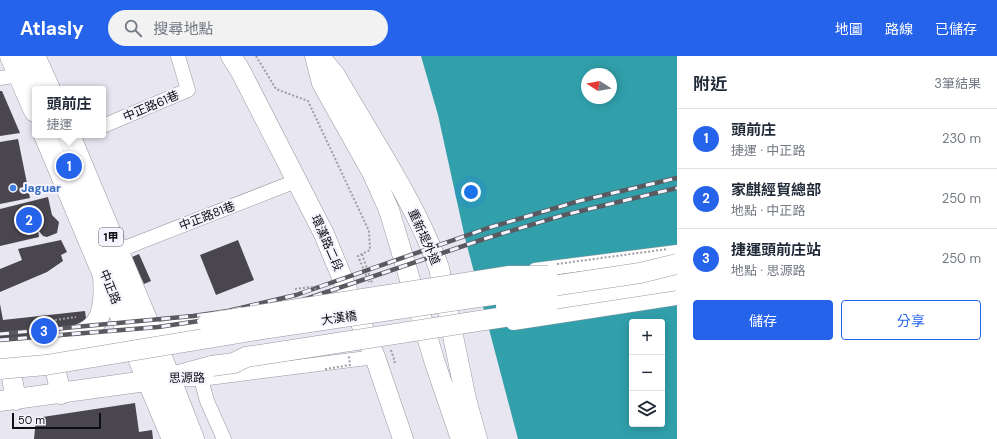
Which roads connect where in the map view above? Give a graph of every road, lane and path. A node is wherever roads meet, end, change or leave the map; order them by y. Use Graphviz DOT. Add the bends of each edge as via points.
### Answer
graph roads {
  1 [pos="34,56"];
  2 [pos="178,56"];
  3 [pos="231,56"];
  4 [pos="256,56"];
  5 [pos="315,56"];
  6 [pos="319,56"];
  7 [pos="10,70"];
  8 [pos="48,86"];
  9 [pos="32,106"];
  10 [pos="106,125"];
  11 [pos="69,138"];
  12 [pos="74,138"];
  13 [pos="48,142"];
  14 [pos="296,181"];
  15 [pos="117,251"];
  16 [pos="677,252"];
  17 [pos="677,264"];
  18 [pos="103,271"];
  19 [pos="510,276"];
  20 [pos="677,284"];
  21 [pos="372,290"];
  22 [pos="349,295"];
  23 [pos="677,298"];
  24 [pos="550,302"];
  25 [pos="76,317"];
  26 [pos="55,320"];
  27 [pos="152,334"];
  28 [pos="130,338"];
  29 [pos="50,345"];
  30 [pos="2,348"];
  31 [pos="349,354"];
  32 [pos="375,357"];
  33 [pos="234,363"];
  34 [pos="0,369"];
  35 [pos="325,369"];
  36 [pos="206,373"];
  37 [pos="158,380"];
  38 [pos="0,382"];
  39 [pos="61,394"];
  40 [pos="8,400"];
  41 [pos="173,439"];
  42 [pos="193,439"];
  43 [pos="224,439"];
  44 [pos="403,439"];
  45 [pos="461,439"];
  46 [pos="478,439"];
  1 -- 8 [label="main road"];
  2 -- 10 [label="street, 中正路61巷" via="188,90"];
  3 -- 14 [label="main road, 環漢路二段"];
  4 -- 21 [label="path" via="276,89 308,100 369,231 370,250 358,256"];
  5 -- 45 [label="main road, 重新堤外道" via="322,83 372,172 389,210 435,363"];
  6 -- 46 [label="main road, 重新堤外道" via="335,75 432,247 439,268 466,399"];
  7 -- 9 [label="main road"];
  11 -- 13 [label="street"];
  12 -- 15 [label="main road, 中正路 / 1甲"];
  13 -- 18 [label="main road, 中正路 / 1甲"];
  14 -- 15 [label="street, 中正路81巷"];
  14 -- 22 [label="main road, 環漢路二段" via="324,234"];
  15 -- 27 [label="main road, 中正路 / 1甲"];
  16 -- 19 [label="street, bridge" via="534,270"];
  17 -- 19 [label="main road, bridge" via="639,264 535,277"];
  17 -- 34 [label="main road, 大漢橋, bridge" via="640,273 257,330 46,365"];
  18 -- 28 [label="main road, 中正路 / 1甲"];
  18 -- 30 [label="main road" via="105,298 102,309 86,333"];
  19 -- 27 [label="main road, bridge"];
  20 -- 24 [label="main road, 大漢橋"];
  22 -- 27 [label="street" via="194,322"];
  22 -- 32 [label="main road, 環漢路二段"];
  23 -- 33 [label="street, bridge" via="246,365"];
  24 -- 33 [label="main road, bridge" via="517,315 246,357"];
  24 -- 38 [label="main road, 大漢橋, bridge" via="511,305"];
  25 -- 26 [label="path"];
  27 -- 28 [label="main road"];
  27 -- 37 [label="main road, 中正路 / 1甲"];
  28 -- 29 [label="main road"];
  28 -- 37 [label="main road, 中正路 / 1甲"];
  29 -- 30 [label="main road"];
  29 -- 39 [label="main road"];
  30 -- 40 [label="main road"];
  31 -- 35 [label="path, bridge" via="350,365"];
  32 -- 36 [label="street, 思源路"];
  32 -- 44 [label="main road, 環漢路二段"];
  33 -- 36 [label="main road, bridge"];
  36 -- 37 [label="main road"];
  36 -- 43 [label="street" via="207,401"];
  37 -- 39 [label="main road"];
  37 -- 41 [label="main road, 中正路 / 1甲"];
  37 -- 42 [label="main road, 中正路 / 1甲"];
  39 -- 40 [label="main road"];
}
